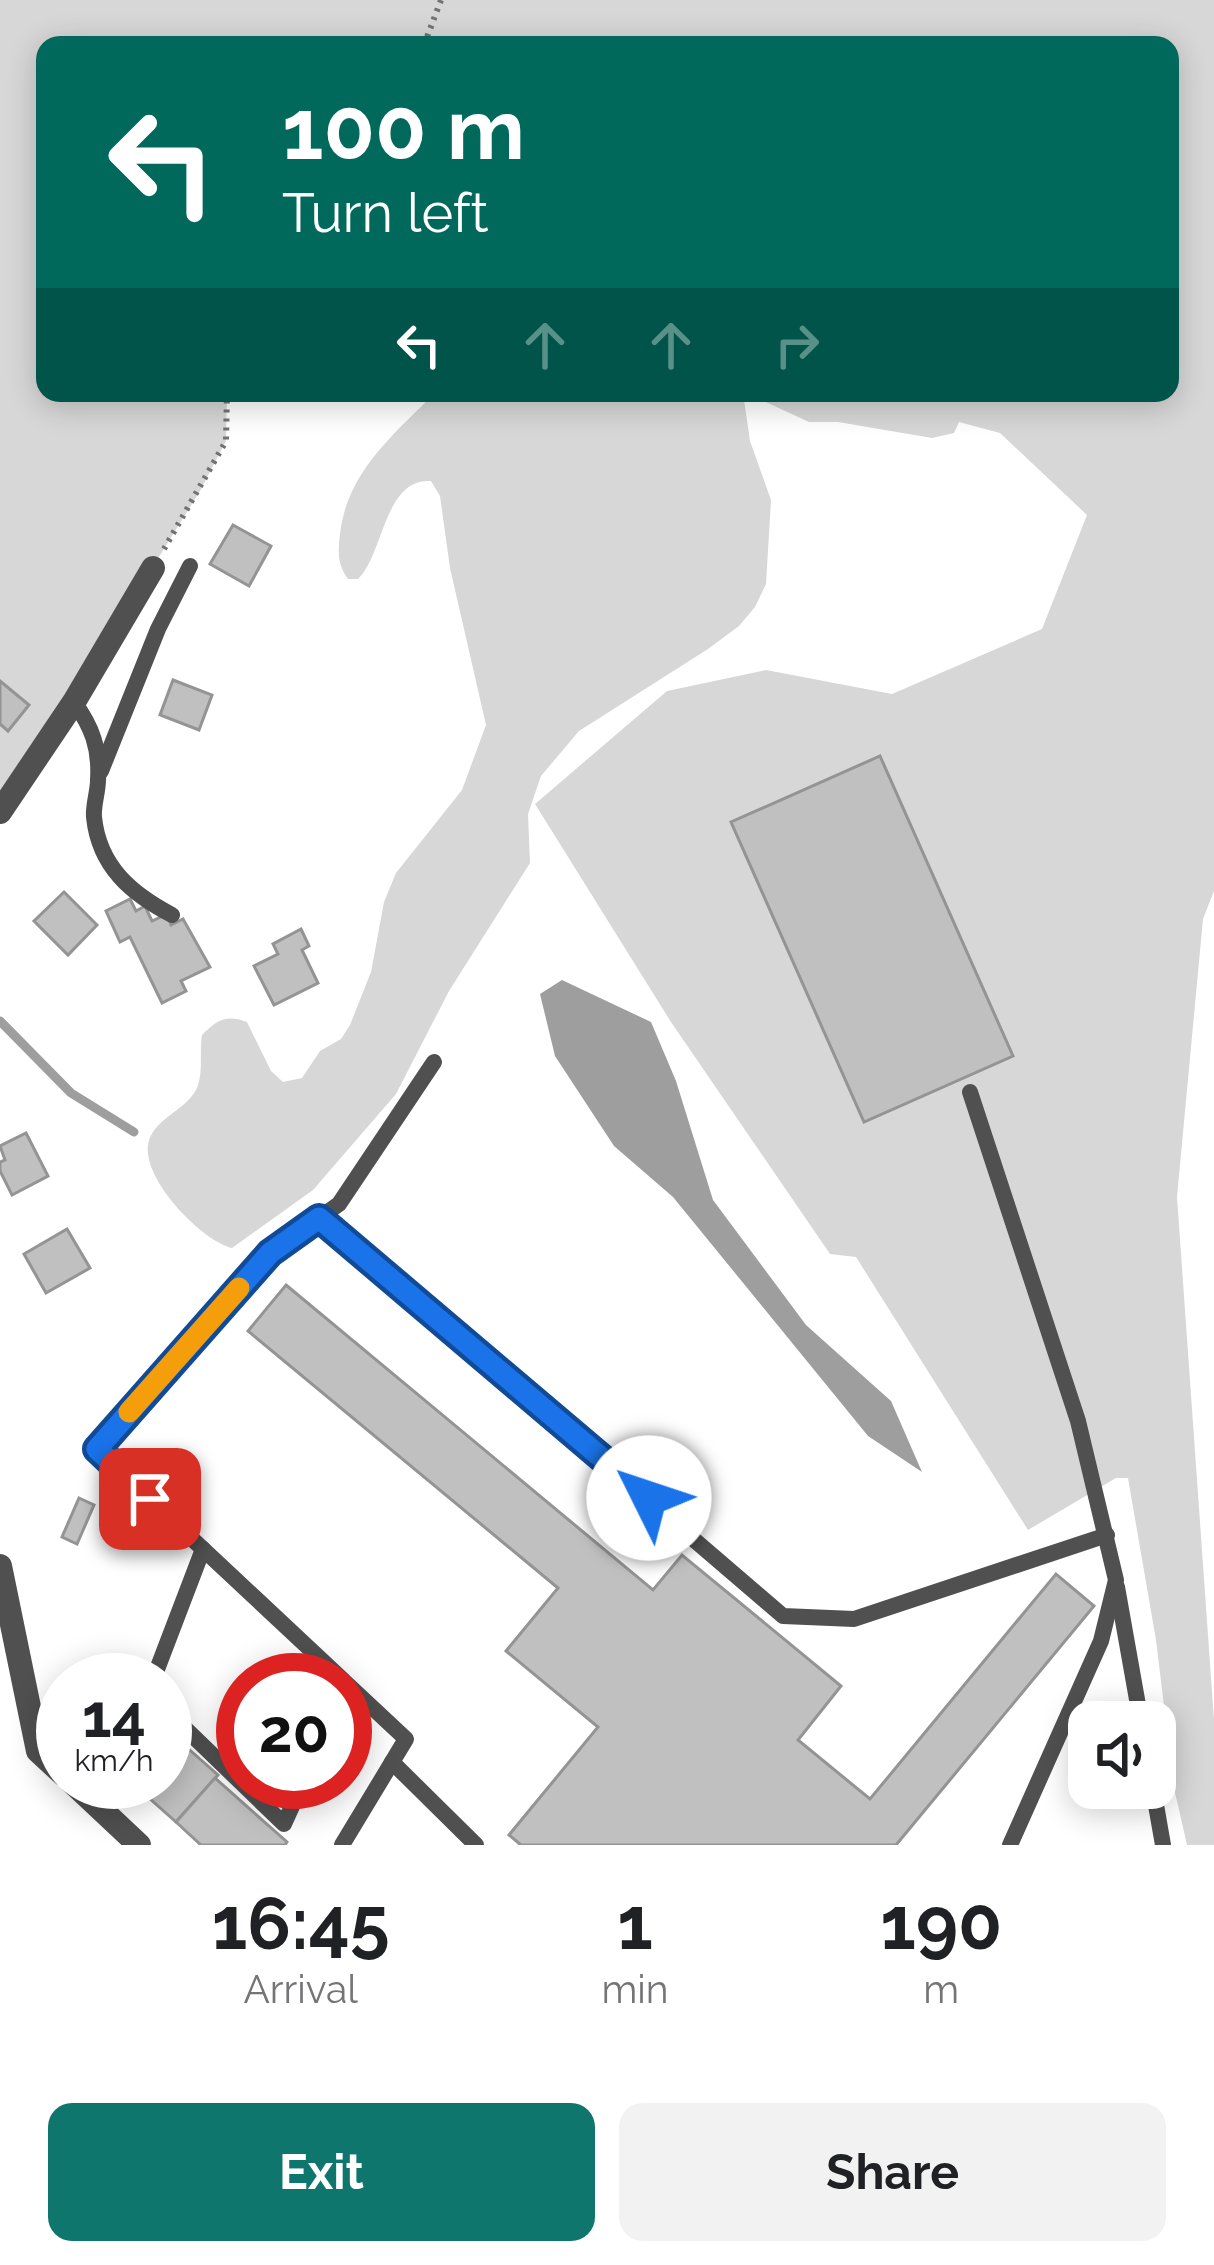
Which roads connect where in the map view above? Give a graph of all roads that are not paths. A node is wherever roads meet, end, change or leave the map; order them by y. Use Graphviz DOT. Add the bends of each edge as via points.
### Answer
graph roads {
  1 [pos="190,566"];
  2 [pos="153,568"];
  3 [pos="74,702"];
  4 [pos="98,777"];
  5 [pos="0,812"];
  6 [pos="172,915"];
  7 [pos="434,1062"];
  8 [pos="970,1092"];
  9 [pos="319,1218"];
  10 [pos="1107,1535"];
  11 [pos="203,1549"];
  12 [pos="0,1566"];
  13 [pos="1116,1580"];
  14 [pos="163,1653"];
  15 [pos="312,1653"];
  16 [pos="1137,1701"];
  17 [pos="372,1708"];
  18 [pos="192,1735"];
  19 [pos="36,1741"];
  20 [pos="216,1758"];
  21 [pos="392,1762"];
  22 [pos="101,1809"];
  23 [pos="268,1809"];
  24 [pos="291,1809"];
  25 [pos="1157,1809"];
  26 [pos="139,1845"];
  27 [pos="342,1845"];
  28 [pos="476,1845"];
  29 [pos="1010,1845"];
  30 [pos="1163,1845"];
  1 -- 4 [label="lane"];
  2 -- 3 [label="street"];
  3 -- 4 [label="lane" via="94,730"];
  3 -- 5 [label="street"];
  4 -- 6 [label="lane" via="94,817 106,857 133,895"];
  7 -- 9 [label="lane" via="339,1204"];
  8 -- 10 [label="lane"];
  9 -- 10 [label="lane" via="783,1616 854,1619"];
  9 -- 11 [label="lane" via="270,1253 97,1449"];
  10 -- 13 [label="lane"];
  11 -- 14 [label="lane"];
  11 -- 15 [label="lane"];
  12 -- 19 [label="street"];
  13 -- 16 [label="lane"];
  13 -- 29 [label="lane" via="1101,1641"];
  17 -- 21 [label="lane" via="406,1739"];
  18 -- 20 [label="lane"];
  21 -- 27 [label="lane"];
  21 -- 28 [label="lane"];
  22 -- 26 [label="street"];
  23 -- 24 [label="lane" via="284,1824"];
  25 -- 30 [label="lane"];
}
